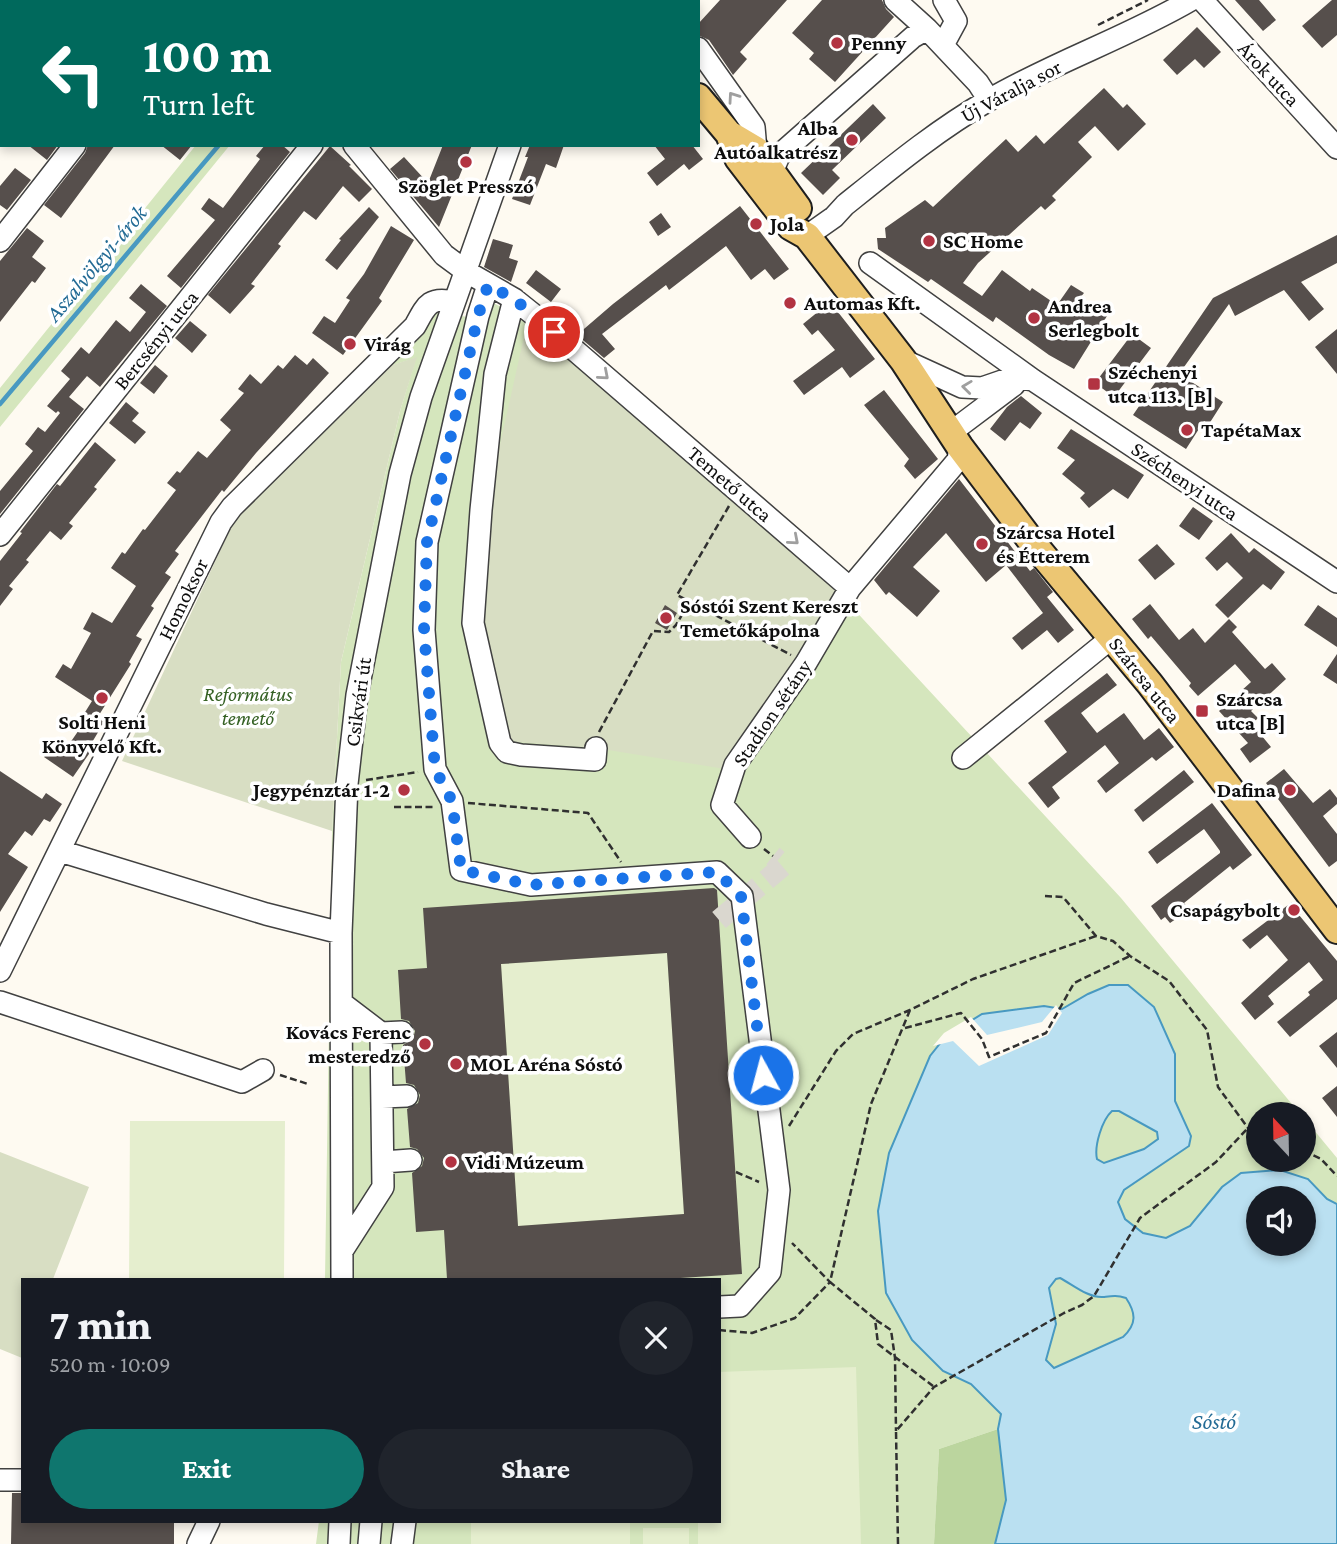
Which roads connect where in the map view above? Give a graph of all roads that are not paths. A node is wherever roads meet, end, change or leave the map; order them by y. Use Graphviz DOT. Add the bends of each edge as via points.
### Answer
graph roads {
  1 [pos="895,0"];
  2 [pos="944,0"];
  3 [pos="1191,0"];
  4 [pos="1202,0"];
  5 [pos="927,29"];
  6 [pos="943,45"];
  7 [pos="700,51"];
  8 [pos="700,99"];
  9 [pos="989,100"];
  10 [pos="729,134"];
  11 [pos="73,147"];
  12 [pos="310,147"];
  13 [pos="356,147"];
  14 [pos="509,147"];
  15 [pos="1337,148"];
  16 [pos="769,158"];
  17 [pos="807,236"];
  18 [pos="0,241"];
  19 [pos="870,263"];
  20 [pos="467,272"];
  21 [pos="488,285"];
  22 [pos="514,299"];
  23 [pos="454,302"];
  24 [pos="903,360"];
  25 [pos="1033,380"];
  26 [pos="955,440"];
  27 [pos="0,535"];
  28 [pos="1337,582"];
  29 [pos="850,588"];
  30 [pos="1108,634"];
  31 [pos="596,748"];
  32 [pos="963,758"];
  33 [pos="750,837"];
  34 [pos="60,851"];
  35 [pos="1337,930"];
  36 [pos="341,933"];
  37 [pos="0,971"];
  38 [pos="0,1002"];
  39 [pos="343,1004"];
  40 [pos="263,1070"];
  41 [pos="407,1096"];
  42 [pos="382,1097"];
  43 [pos="411,1160"];
  44 [pos="383,1161"];
  45 [pos="342,1251"];
  46 [pos="342,1278"];
  47 [pos="721,1307"];
  48 [pos="0,1480"];
  49 [pos="21,1480"];
  50 [pos="208,1523"];
  51 [pos="340,1523"];
  52 [pos="371,1523"];
  53 [pos="405,1523"];
  54 [pos="198,1544"];
  55 [pos="339,1544"];
  56 [pos="369,1544"];
  57 [pos="402,1544"];
  1 -- 5 [label="street"];
  2 -- 6 [label="street" via="956,21"];
  3 -- 9 [label="street, Új Váralja sor"];
  4 -- 15 [label="street, Árok utca"];
  5 -- 6 [label="street"];
  5 -- 16 [label="street"];
  6 -- 9 [label="street"];
  16 -- 7 [label="street, one-way" via="754,127"];
  8 -- 10 [label="main road"];
  9 -- 17 [label="street, Új Váralja sor" via="928,139 831,212"];
  10 -- 16 [label="main road"];
  10 -- 17 [label="main road" via="738,158 791,227"];
  11 -- 18 [label="street"];
  12 -- 27 [label="street, Bercsényi utca"];
  13 -- 20 [label="street, Temető utca" via="444,254"];
  14 -- 20 [label="street, Csikvári út"];
  16 -- 17 [label="main road" via="802,214"];
  17 -- 24 [label="main road"];
  19 -- 25 [label="street, Széchenyi utca"];
  20 -- 21 [label="street, Temető utca"];
  20 -- 23 [label="street, Csikvári út"];
  21 -- 22 [label="street, Temető utca"];
  21 -- 47 [label="street" via="427,542 424,630 435,769 452,801 461,870 531,885 717,872 741,896 779,1190 770,1272 740,1306"];
  22 -- 29 [label="street, Temető utca, one-way"];
  22 -- 31 [label="street" via="495,374 473,622 500,743 508,752 594,760"];
  23 -- 34 [label="street, Homoksor" via="440,299 427,305 415,326 221,522"];
  23 -- 36 [label="street, Csikvári út" via="400,474 357,695 347,784"];
  25 -- 24 [label="street, one-way" via="1014,377 982,388 962,387"];
  24 -- 26 [label="main road"];
  25 -- 26 [label="street" via="1017,383"];
  25 -- 28 [label="street, Széchenyi utca"];
  26 -- 29 [label="street" via="958,460"];
  26 -- 30 [label="main road, Szárcsa utca"];
  29 -- 33 [label="street, Stadion sétány" via="806,663 735,765 722,805"];
  30 -- 32 [label="street" via="1104,644"];
  30 -- 35 [label="main road, Szárcsa utca"];
  34 -- 36 [label="street"];
  34 -- 37 [label="street, Homoksor"];
  36 -- 39 [label="street, Csikvári út"];
  38 -- 40 [label="street" via="242,1082"];
  39 -- 42 [label="street" via="392,1032"];
  39 -- 45 [label="street, Csikvári út"];
  41 -- 42 [label="street"];
  42 -- 44 [label="street"];
  43 -- 44 [label="street"];
  44 -- 45 [label="street" via="383,1187"];
  45 -- 46 [label="street, Csikvári út"];
  48 -- 49 [label="street"];
  50 -- 54 [label="street"];
  51 -- 55 [label="street"];
  52 -- 56 [label="street"];
  53 -- 57 [label="street"];
}
